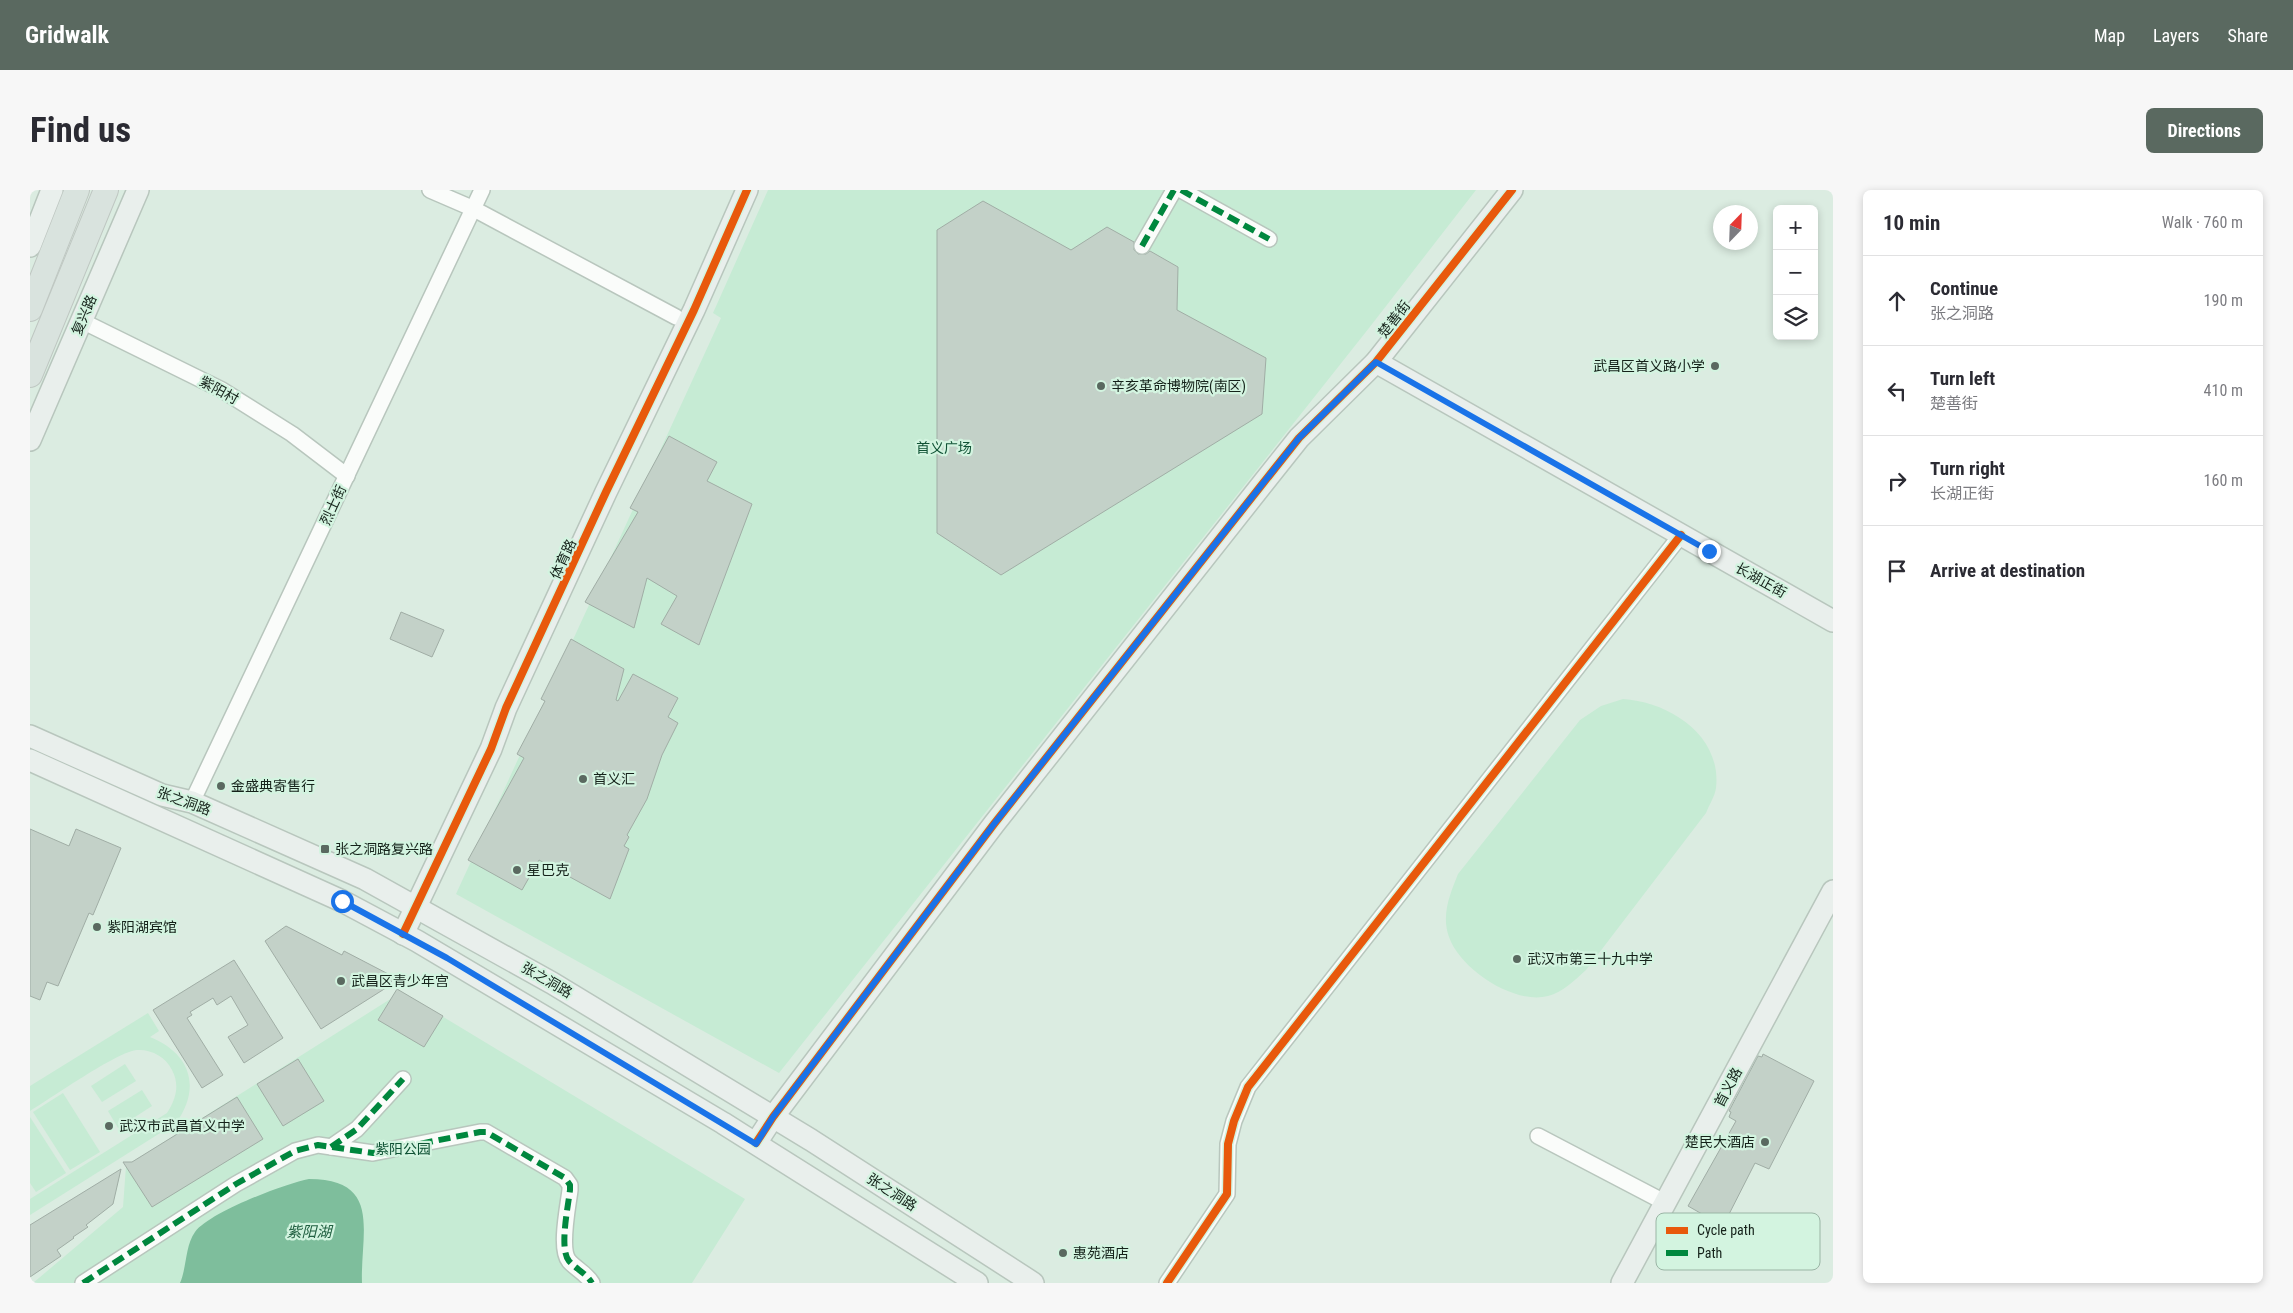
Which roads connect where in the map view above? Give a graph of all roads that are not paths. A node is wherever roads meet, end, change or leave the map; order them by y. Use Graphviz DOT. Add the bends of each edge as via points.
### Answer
graph roads {
  1 [pos="52,190"];
  2 [pos="77,190"];
  3 [pos="106,190"];
  4 [pos="138,190"];
  5 [pos="430,190"];
  6 [pos="482,190"];
  7 [pos="735,190"];
  8 [pos="747,190"];
  9 [pos="1174,190"];
  10 [pos="1181,190"];
  11 [pos="1512,190"];
  12 [pos="474,209"];
  13 [pos="1269,239"];
  14 [pos="30,246"];
  15 [pos="1142,246"];
  16 [pos="30,310"];
  17 [pos="676,317"];
  18 [pos="82,321"];
  19 [pos="1376,362"];
  20 [pos="30,375"];
  21 [pos="30,440"];
  22 [pos="347,476"];
  23 [pos="1681,535"];
  24 [pos="1833,621"];
  25 [pos="30,736"];
  26 [pos="30,760"];
  27 [pos="192,802"];
  28 [pos="1833,891"];
  29 [pos="410,904"];
  30 [pos="397,931"];
  31 [pos="403,1079"];
  32 [pos="773,1117"];
  33 [pos="1538,1136"];
  34 [pos="756,1144"];
  35 [pos="331,1147"];
  36 [pos="1666,1203"];
  37 [pos="1660,1213"];
  38 [pos="1656,1221"];
  39 [pos="83,1283"];
  40 [pos="592,1283"];
  41 [pos="978,1283"];
  42 [pos="1033,1283"];
  43 [pos="1167,1283"];
  44 [pos="1622,1283"];
  1 -- 14 [label="street"];
  2 -- 16 [label="main road"];
  3 -- 20 [label="main road"];
  4 -- 18 [label="street, 复兴路"];
  5 -- 12 [label="street"];
  6 -- 12 [label="street, 烈士街"];
  7 -- 17 [label="street, 体育路"];
  8 -- 29 [label="street" via="694,310 506,708 491,749"];
  9 -- 15 [label="street"];
  10 -- 13 [label="street"];
  11 -- 19 [label="street, 楚善街"];
  12 -- 17 [label="street"];
  12 -- 22 [label="street, 烈士街"];
  17 -- 29 [label="street, 体育路"];
  18 -- 21 [label="street, 复兴路"];
  18 -- 22 [label="street, 紫阳村" via="222,390 292,434"];
  19 -- 23 [label="street, 长湖正街"];
  19 -- 32 [label="street, 楚善街" via="1299,438 994,824"];
  22 -- 27 [label="street, 烈士街"];
  23 -- 24 [label="street, 长湖正街"];
  23 -- 43 [label="street" via="1248,1087 1228,1144 1227,1194"];
  25 -- 27 [label="street, 张之洞路" via="162,794"];
  26 -- 30 [label="street, 张之洞路" via="315,889"];
  27 -- 29 [label="street, 张之洞路" via="365,879"];
  28 -- 36 [label="street, 首义路"];
  29 -- 30 [label="street"];
  29 -- 32 [label="street, 张之洞路" via="552,983"];
  30 -- 34 [label="street, 张之洞路" via="456,963"];
  31 -- 35 [label="street" via="357,1130"];
  32 -- 34 [label="street, 楚善街"];
  32 -- 42 [label="street, 张之洞路"];
  33 -- 36 [label="street"];
  34 -- 41 [label="street, 张之洞路"];
  35 -- 39 [label="street" via="309,1146 288,1154"];
  35 -- 40 [label="street" via="374,1153 486,1132 569,1182 563,1251"];
  36 -- 37 [label="street, 首义路"];
  38 -- 44 [label="street, 首义路"];
}
